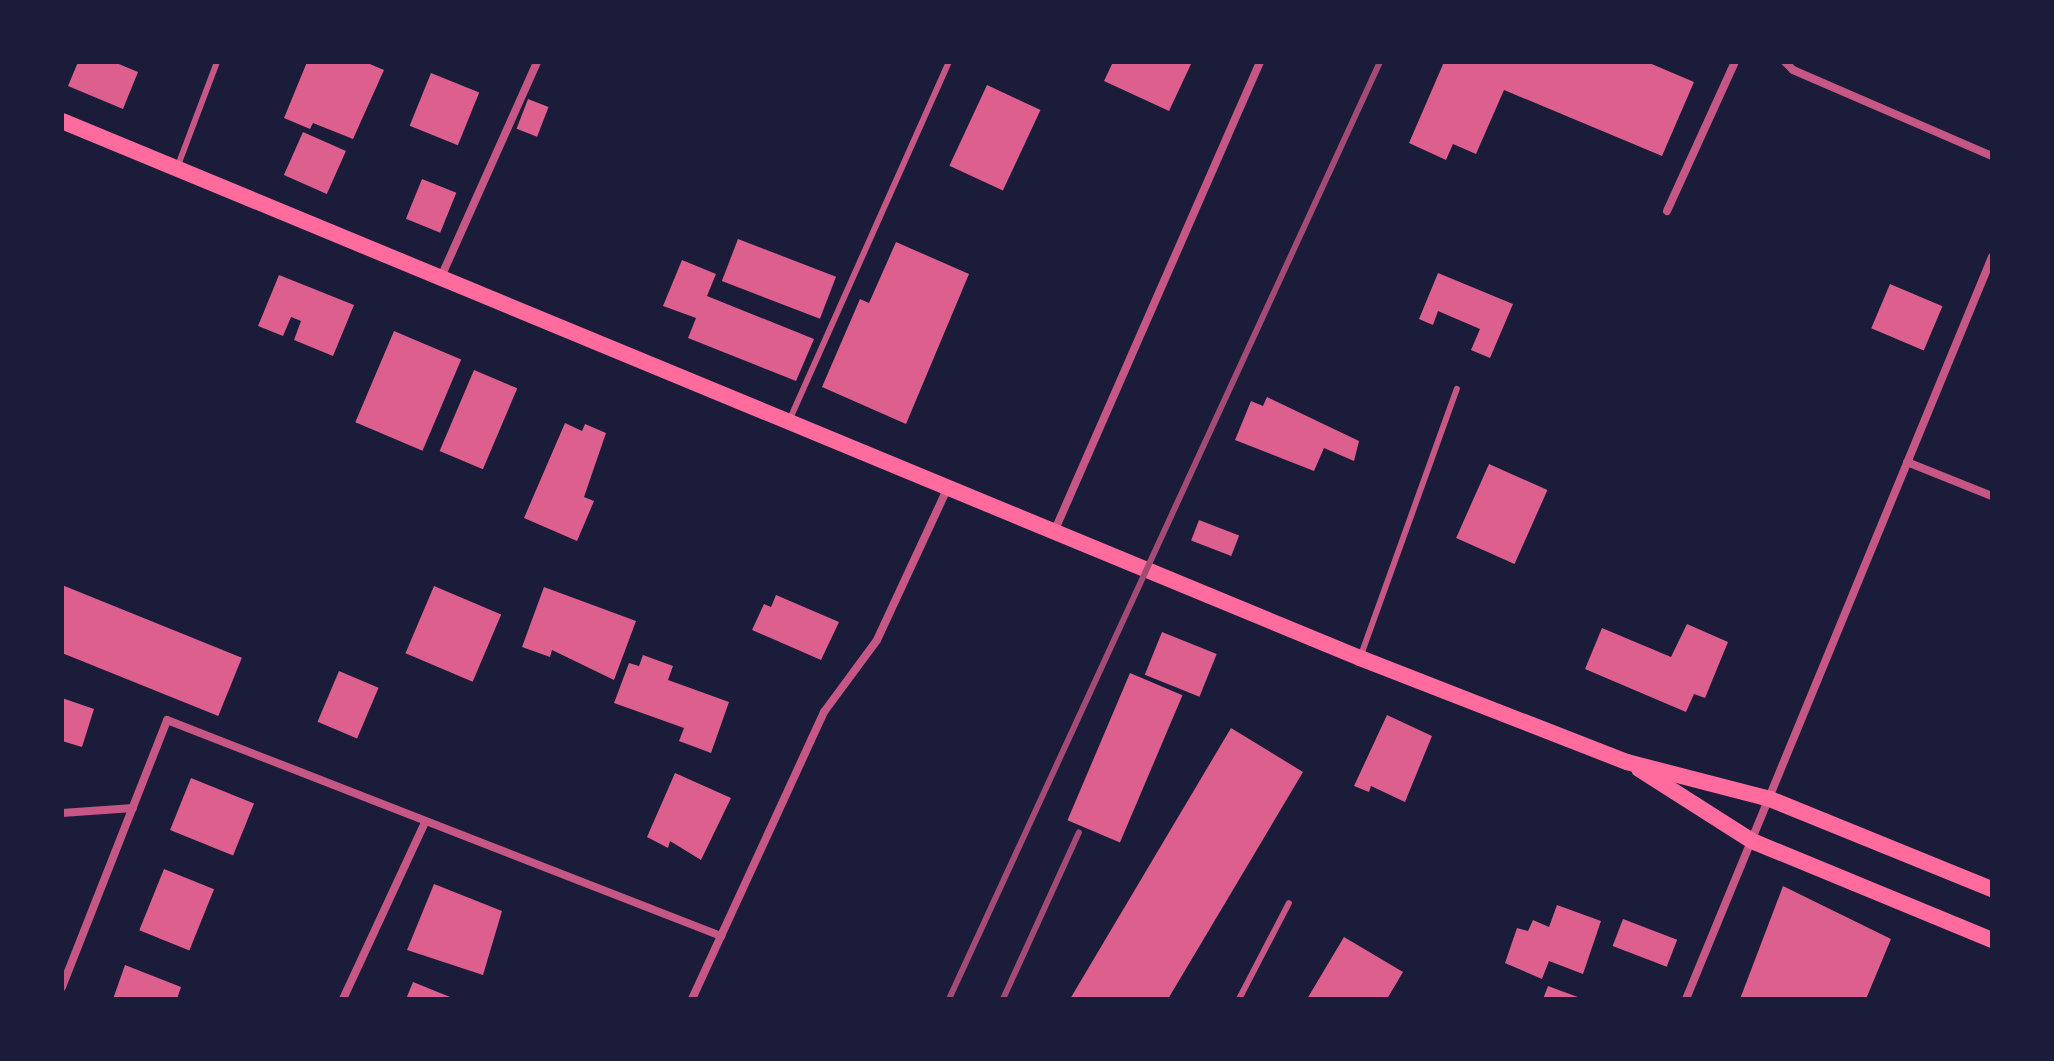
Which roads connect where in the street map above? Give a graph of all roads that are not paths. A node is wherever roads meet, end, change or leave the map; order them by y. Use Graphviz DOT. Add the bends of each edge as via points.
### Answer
graph roads {
  1 [pos="217,62"];
  2 [pos="537,62"];
  3 [pos="949,62"];
  4 [pos="1260,62"];
  5 [pos="1735,62"];
  6 [pos="1785,62"];
  7 [pos="62,121"];
  8 [pos="1992,156"];
  9 [pos="177,168"];
  10 [pos="1667,211"];
  11 [pos="1992,257"];
  12 [pos="441,277"];
  13 [pos="1457,389"];
  14 [pos="789,421"];
  15 [pos="1907,462"];
  16 [pos="948,487"];
  17 [pos="1992,496"];
  18 [pos="1054,533"];
  19 [pos="1360,658"];
  20 [pos="1627,762"];
  21 [pos="1770,799"];
  22 [pos="133,808"];
  23 [pos="62,813"];
  24 [pos="425,822"];
  25 [pos="1752,841"];
  26 [pos="1992,889"];
  27 [pos="1289,903"];
  28 [pos="721,936"];
  29 [pos="1992,940"];
  30 [pos="62,987"];
  31 [pos="343,999"];
  32 [pos="692,999"];
  33 [pos="1239,999"];
  34 [pos="1686,999"];
  1 -- 9 [label="lane"];
  2 -- 12 [label="street"];
  3 -- 14 [label="lane"];
  4 -- 18 [label="street"];
  5 -- 10 [label="street"];
  6 -- 8 [label="street"];
  7 -- 9 [label="main road"];
  9 -- 12 [label="main road"];
  11 -- 15 [label="street"];
  12 -- 14 [label="main road"];
  13 -- 19 [label="lane"];
  14 -- 16 [label="main road"];
  15 -- 17 [label="street"];
  15 -- 21 [label="street"];
  16 -- 18 [label="main road"];
  16 -- 28 [label="street" via="877,640 824,712"];
  18 -- 19 [label="main road"];
  19 -- 20 [label="main road"];
  20 -- 21 [label="main road"];
  20 -- 25 [label="main road"];
  21 -- 25 [label="street"];
  21 -- 26 [label="main road"];
  22 -- 23 [label="street"];
  22 -- 24 [label="street" via="167,720"];
  22 -- 30 [label="street"];
  24 -- 28 [label="street"];
  24 -- 31 [label="street"];
  25 -- 29 [label="main road"];
  25 -- 34 [label="street"];
  27 -- 33 [label="lane"];
  28 -- 32 [label="street"];
}
